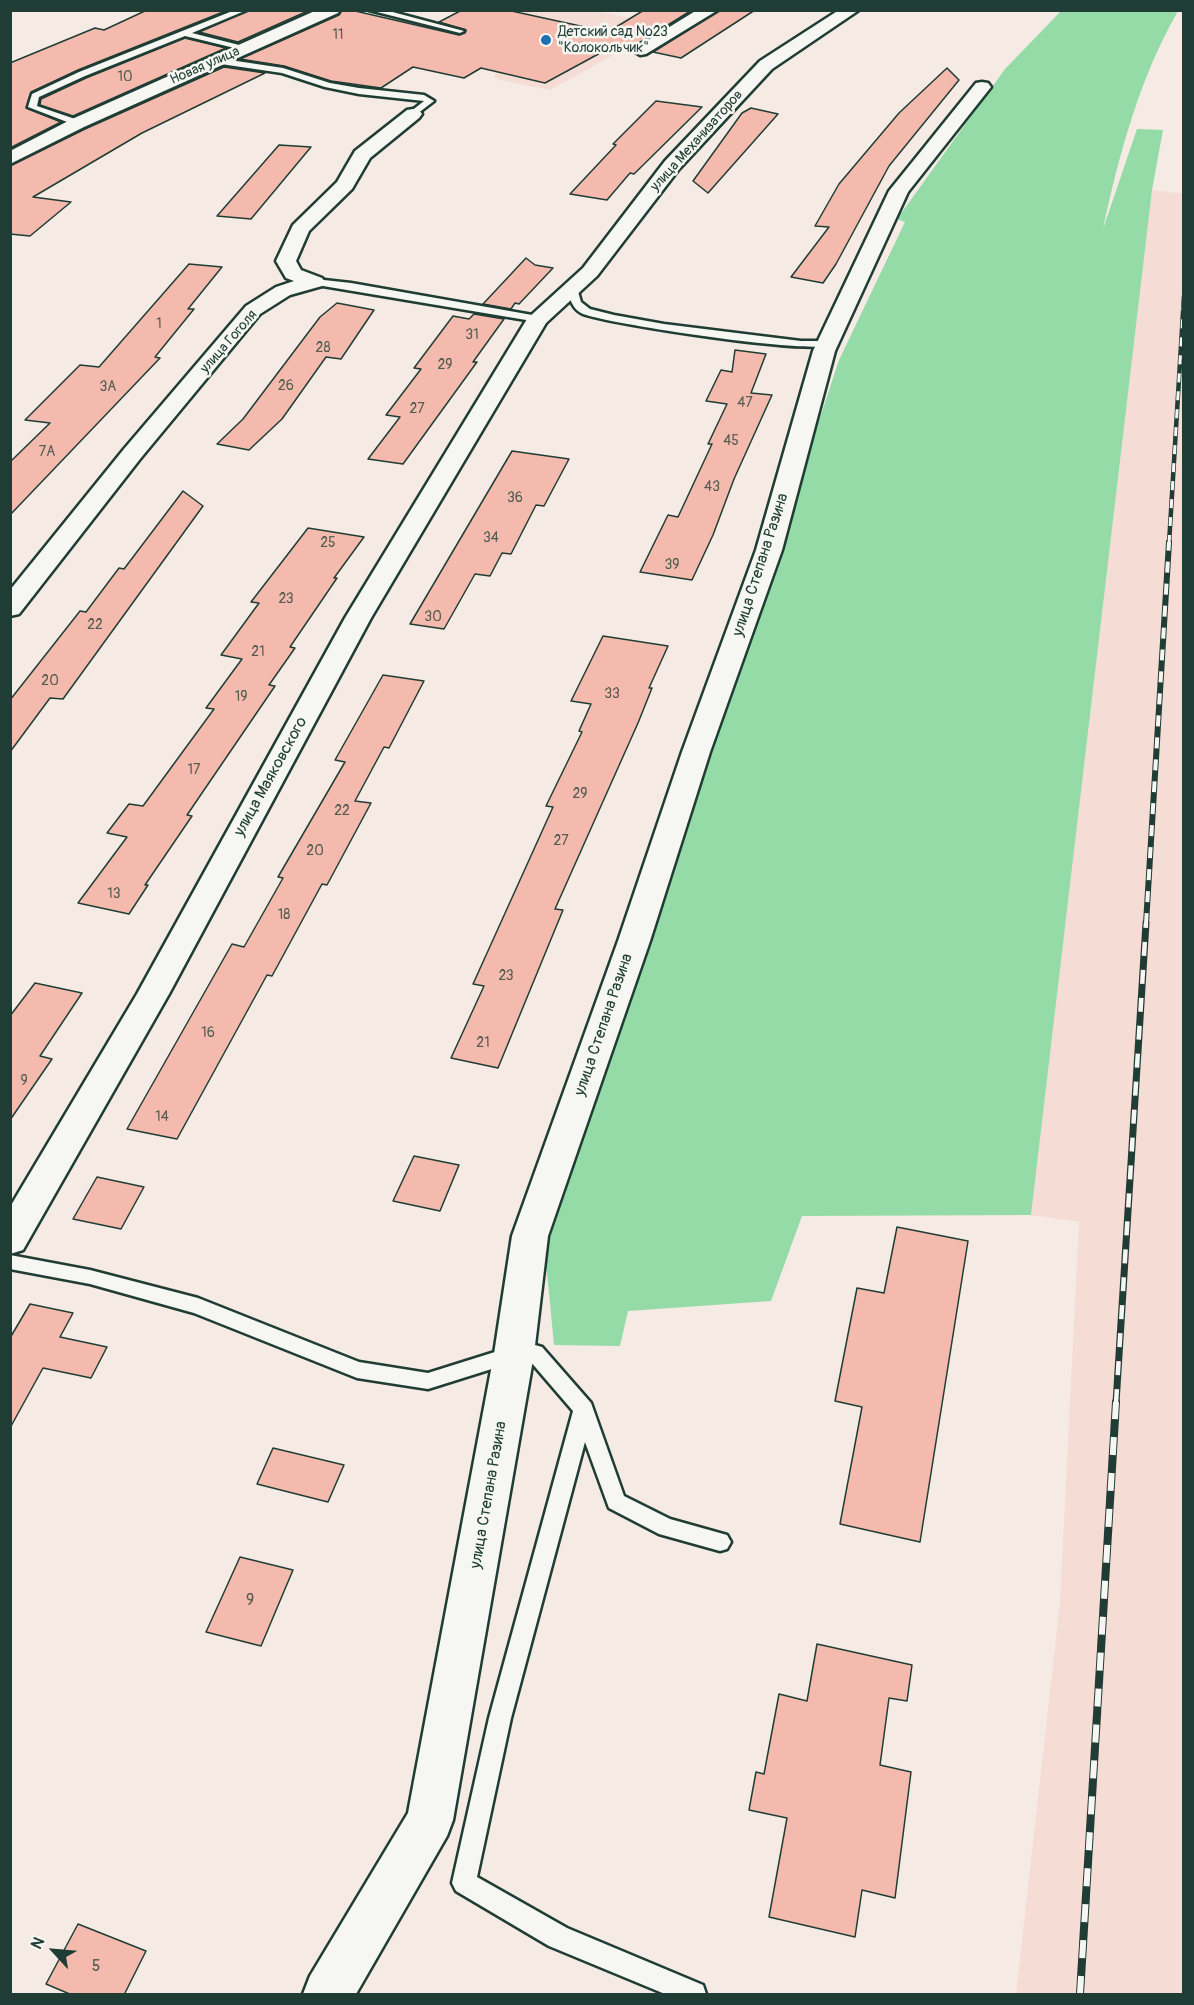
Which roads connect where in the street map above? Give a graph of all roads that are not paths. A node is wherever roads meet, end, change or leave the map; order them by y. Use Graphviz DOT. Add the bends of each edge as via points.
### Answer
graph roads {
  1 [pos="243,10"];
  2 [pos="333,10"];
  3 [pos="373,10"];
  4 [pos="710,10"];
  5 [pos="851,10"];
  6 [pos="460,31"];
  7 [pos="186,34"];
  8 [pos="244,49"];
  9 [pos="640,51"];
  10 [pos="217,61"];
  11 [pos="982,87"];
  12 [pos="413,114"];
  13 [pos="78,123"];
  14 [pos="10,159"];
  15 [pos="315,282"];
  16 [pos="572,288"];
  17 [pos="538,319"];
  18 [pos="827,344"];
  19 [pos="10,609"];
  20 [pos="10,1240"];
  21 [pos="10,1262"];
  22 [pos="514,1354"];
  23 [pos="584,1409"];
  24 [pos="720,1542"];
  25 [pos="328,1995"];
  26 [pos="694,1995"];
  1 -- 7 [label="lane"];
  2 -- 8 [label="street, Новая улица"];
  3 -- 6 [label="lane"];
  4 -- 9 [label="street"];
  5 -- 16 [label="street, улица Механизаторов" via="766,65 672,165 590,272"];
  7 -- 8 [label="lane"];
  7 -- 13 [label="lane" via="35,96 32,107"];
  8 -- 10 [label="street, Новая улица"];
  10 -- 12 [label="lane" via="283,71 359,92 430,101"];
  10 -- 13 [label="street, Новая улица"];
  11 -- 18 [label="street, улица Степана Разина" via="899,191"];
  12 -- 15 [label="street" via="362,155 345,185 300,229 286,261 293,274"];
  13 -- 14 [label="street, Новая улица"];
  15 -- 17 [label="lane"];
  15 -- 19 [label="street, улица Гоголя" via="283,291 254,310 132,454"];
  16 -- 17 [label="street, улица Механизаторов"];
  16 -- 18 [label="lane" via="576,303 586,311 614,318 801,344"];
  17 -- 20 [label="street, улица Маяковского" via="357,618 153,994"];
  18 -- 22 [label="street, улица Степана Разина" via="769,550 530,1236"];
  21 -- 22 [label="lane" via="90,1277 198,1306 357,1370 428,1381"];
  22 -- 23 [label="lane" via="535,1353"];
  22 -- 25 [label="street, улица Степана Разина" via="430,1820"];
  23 -- 24 [label="lane" via="616,1502 666,1527"];
  23 -- 26 [label="lane" via="500,1718 464,1883 558,1937"];
}
